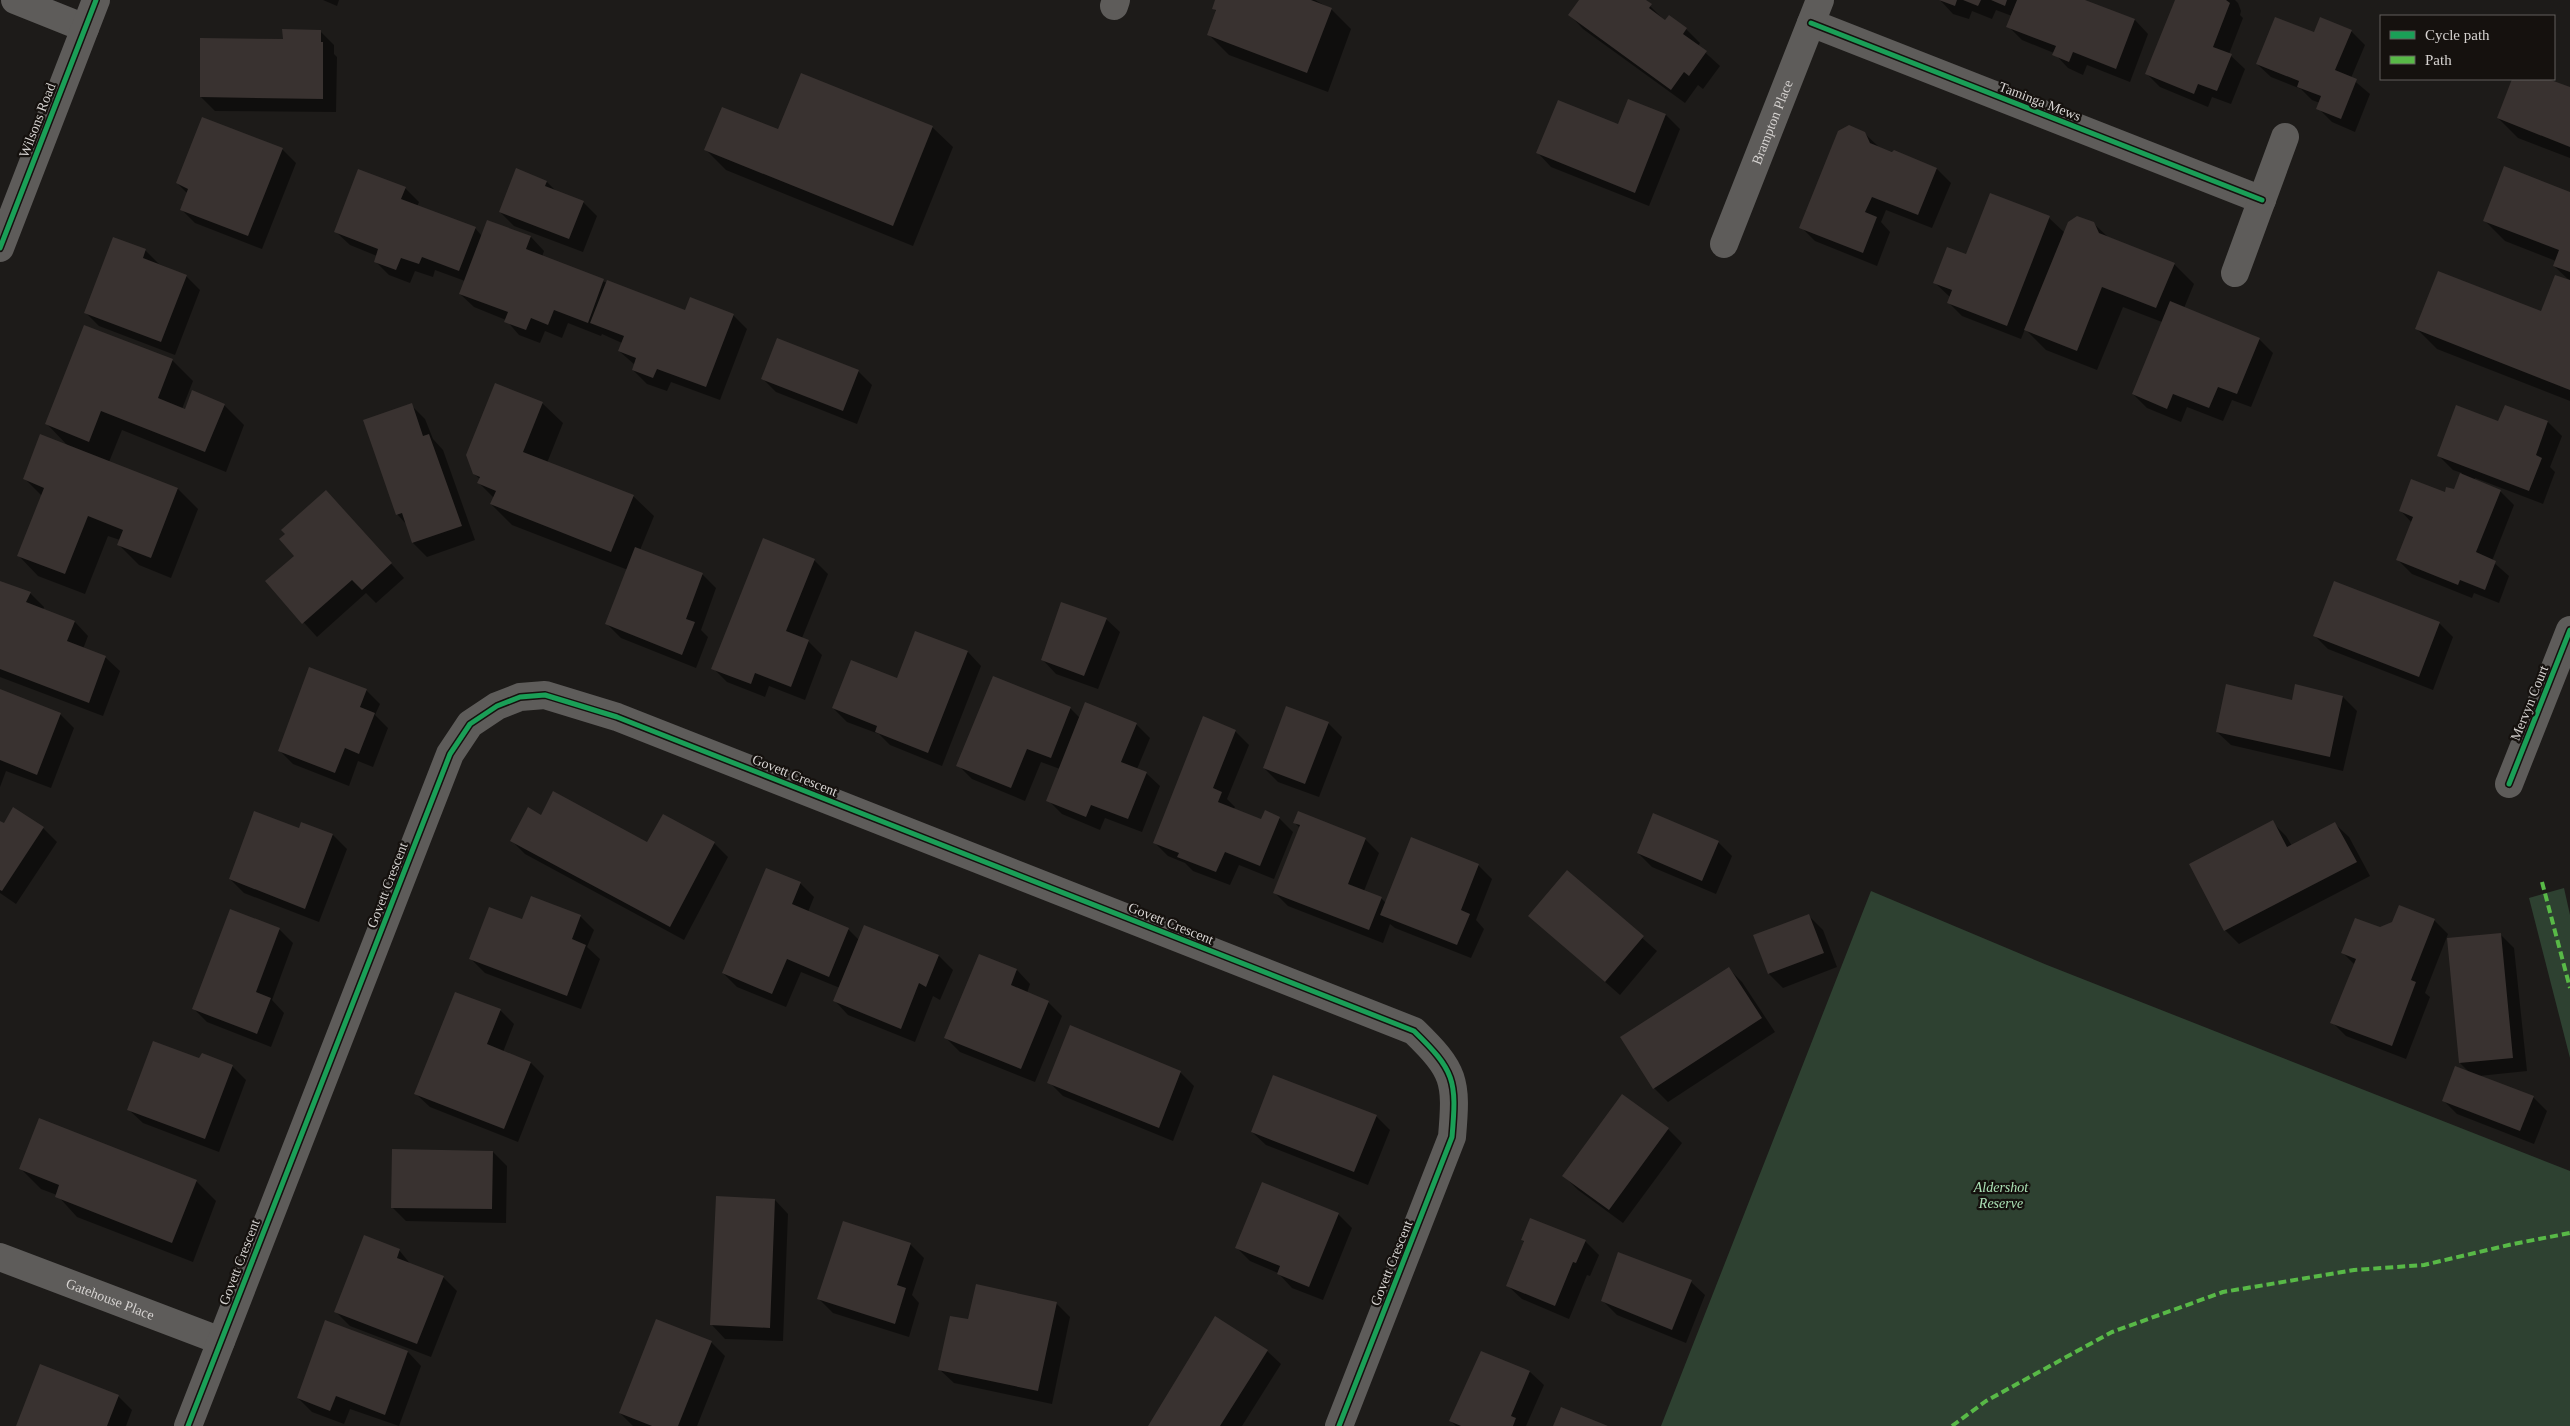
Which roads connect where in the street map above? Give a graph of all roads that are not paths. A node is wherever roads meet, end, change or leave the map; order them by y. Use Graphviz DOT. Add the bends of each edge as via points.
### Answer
graph roads {
  1 [pos="15,0"];
  2 [pos="96,0"];
  3 [pos="1816,11"];
  4 [pos="85,28"];
  5 [pos="2285,137"];
  6 [pos="2262,200"];
  7 [pos="1724,244"];
  8 [pos="0,248"];
  9 [pos="2235,273"];
  10 [pos="2570,630"];
  11 [pos="2509,784"];
  12 [pos="0,1257"];
  13 [pos="221,1341"];
  14 [pos="188,1426"];
  15 [pos="1339,1426"];
  1 -- 4 [label="street"];
  2 -- 4 [label="street, Wilsons Road"];
  3 -- 6 [label="street, Taminga Mews"];
  3 -- 7 [label="street, Brampton Place"];
  4 -- 8 [label="street, Wilsons Road"];
  5 -- 6 [label="street"];
  6 -- 9 [label="street"];
  10 -- 11 [label="street, Mervyn Court"];
  12 -- 13 [label="street, Gatehouse Place"];
  13 -- 14 [label="street, Govett Crescent"];
  13 -- 15 [label="street, Govett Crescent" via="450,754 470,724 497,706 520,697 545,695 617,717 1414,1031 1441,1057 1452,1077 1455,1106 1452,1137"];
}
